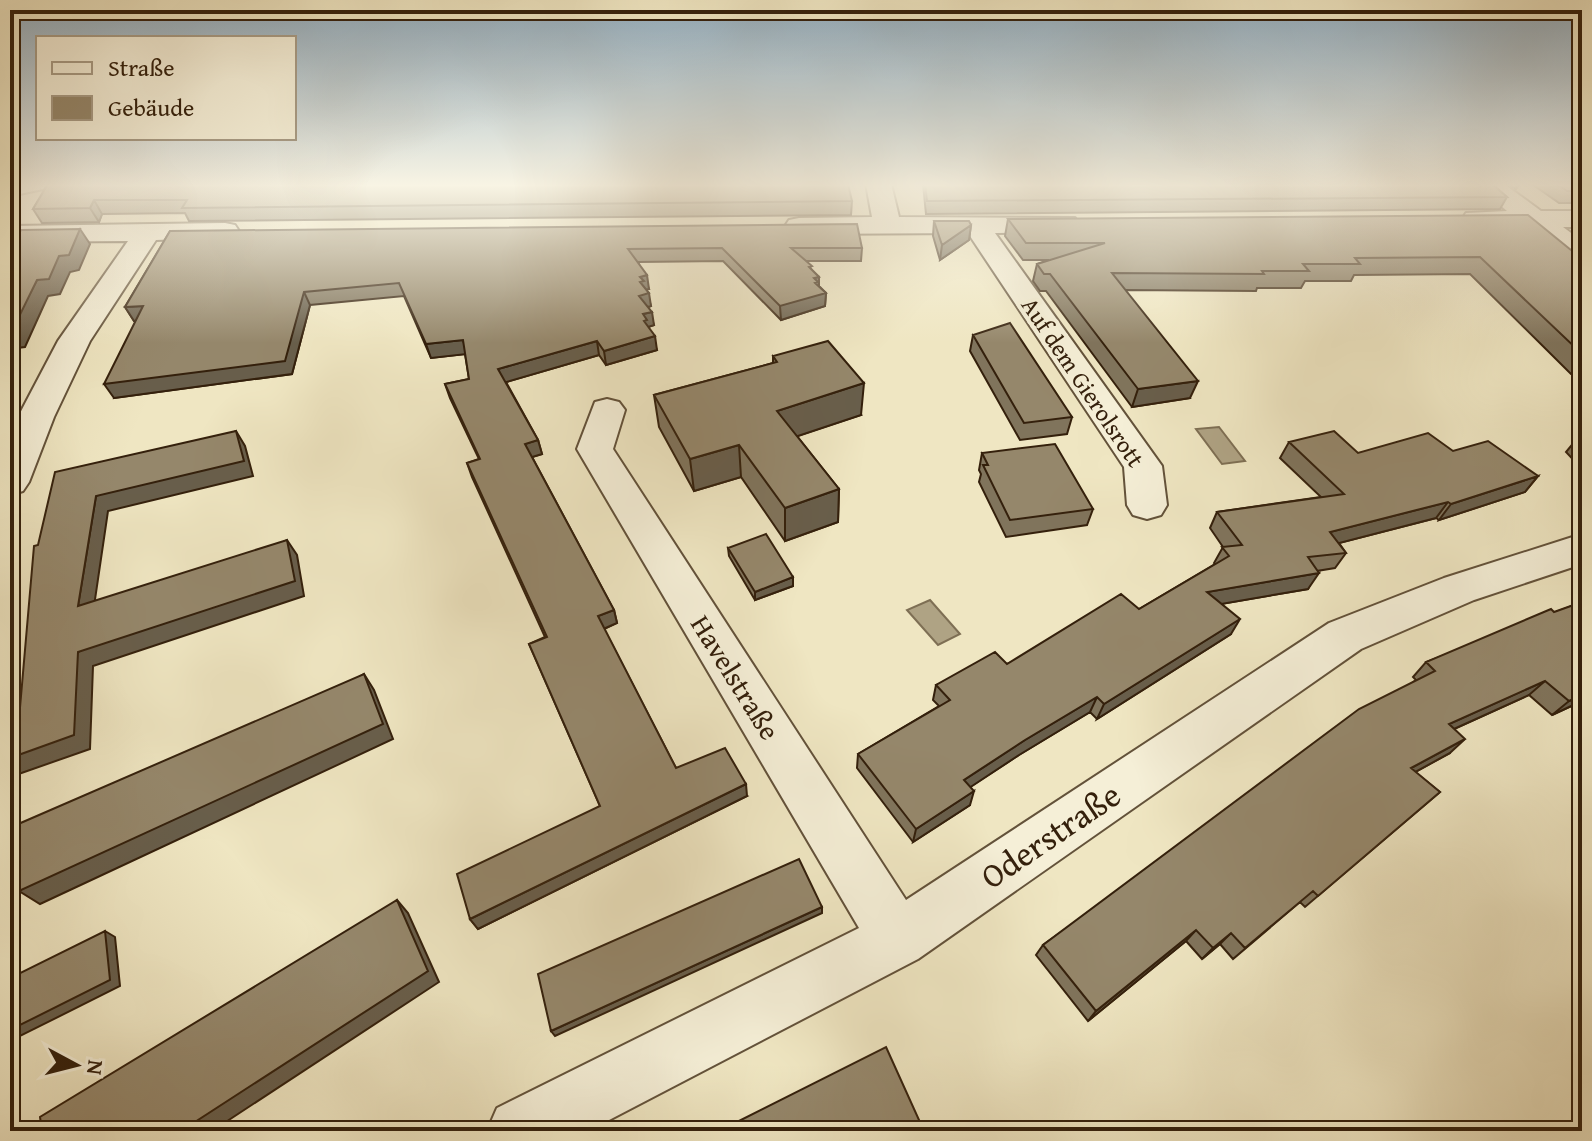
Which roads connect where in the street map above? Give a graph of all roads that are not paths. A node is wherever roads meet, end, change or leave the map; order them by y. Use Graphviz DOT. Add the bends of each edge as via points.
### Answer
graph roads {
  1 [pos="144,237"];
  2 [pos="984,237"];
  3 [pos="1560,237"];
  4 [pos="1582,254"];
  5 [pos="607,410"];
  6 [pos="10,482"];
  7 [pos="1147,505"];
  8 [pos="1582,549"];
  9 [pos="898,939"];
  10 [pos="532,1128"];
  1 -- 6 [label="street" via="74,341"];
  2 -- 7 [label="street, Auf dem Gierolsrott" via="1143,466"];
  3 -- 4 [label="street"];
  5 -- 9 [label="street, Havelstraße" via="595,449"];
  8 -- 9 [label="street, Oderstraße" via="1473,584 1345,636"];
  9 -- 10 [label="street, Oderstraße"];
}
